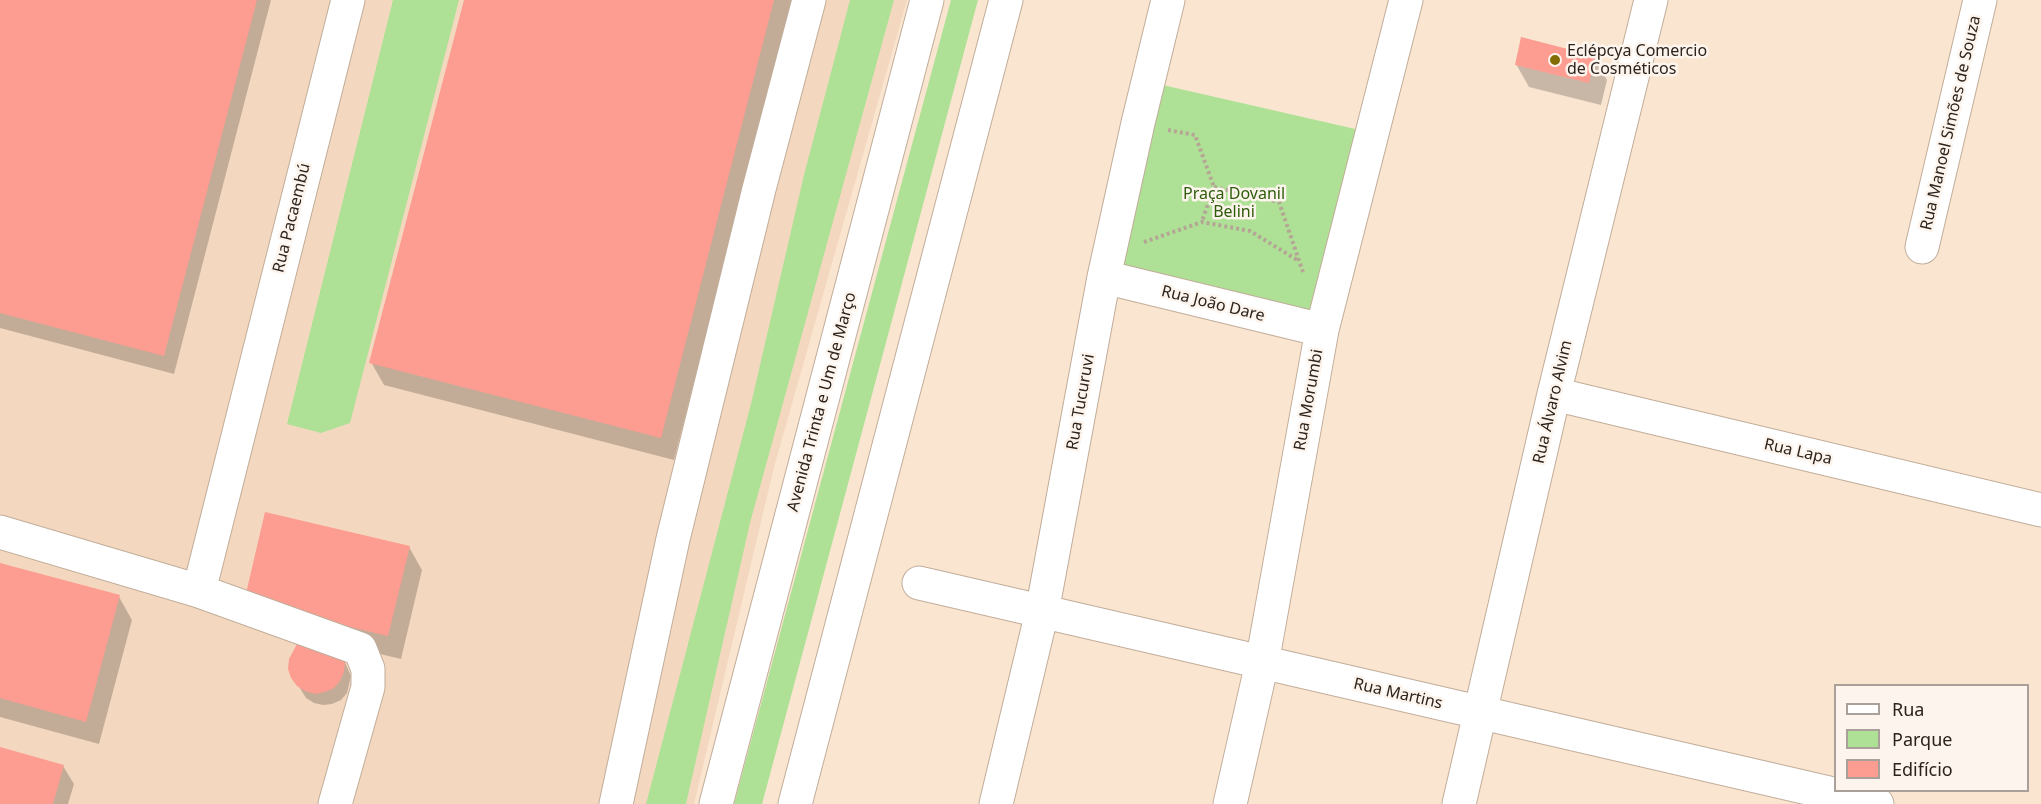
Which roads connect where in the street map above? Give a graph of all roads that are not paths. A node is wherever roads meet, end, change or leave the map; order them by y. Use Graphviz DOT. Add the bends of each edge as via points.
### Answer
graph roads {
  1 [pos="348,0"];
  2 [pos="809,0"];
  3 [pos="927,0"];
  4 [pos="1006,0"];
  5 [pos="1168,0"];
  6 [pos="1406,0"];
  7 [pos="1651,0"];
  8 [pos="1980,0"];
  9 [pos="1922,247"];
  10 [pos="1106,265"];
  11 [pos="1322,330"];
  12 [pos="1554,394"];
  13 [pos="2041,510"];
  14 [pos="0,532"];
  15 [pos="919,584"];
  16 [pos="200,591"];
  17 [pos="1042,612"];
  18 [pos="1262,663"];
  19 [pos="1480,713"];
  20 [pos="334,804"];
  21 [pos="616,804"];
  22 [pos="716,804"];
  23 [pos="795,804"];
  24 [pos="996,804"];
  25 [pos="1230,804"];
  26 [pos="1459,804"];
  27 [pos="1877,804"];
  1 -- 16 [label="street, Rua Pacaembú"];
  2 -- 21 [label="street" via="673,539"];
  3 -- 22 [label="street, Avenida Trinta e Um de Março"];
  4 -- 23 [label="street"];
  5 -- 10 [label="street, Rua Tucuruvi"];
  6 -- 11 [label="street, Rua Morumbi"];
  7 -- 12 [label="street, Rua Álvaro Alvim"];
  8 -- 9 [label="street, Rua Manoel Simões de Souza"];
  10 -- 11 [label="street, Rua João Dare"];
  10 -- 17 [label="street, Rua Tucuruvi"];
  11 -- 18 [label="street, Rua Morumbi"];
  12 -- 13 [label="street, Rua Lapa"];
  12 -- 19 [label="street, Rua Álvaro Alvim"];
  14 -- 16 [label="street"];
  15 -- 17 [label="street, Rua Martins"];
  16 -- 20 [label="street" via="360,649 368,669 368,687"];
  17 -- 18 [label="street, Rua Martins"];
  17 -- 24 [label="street, Rua Tucuruvi"];
  18 -- 19 [label="street, Rua Martins"];
  18 -- 25 [label="street, Rua Morumbi"];
  19 -- 26 [label="street, Rua Álvaro Alvim"];
  19 -- 27 [label="street, Rua Martins"];
}
